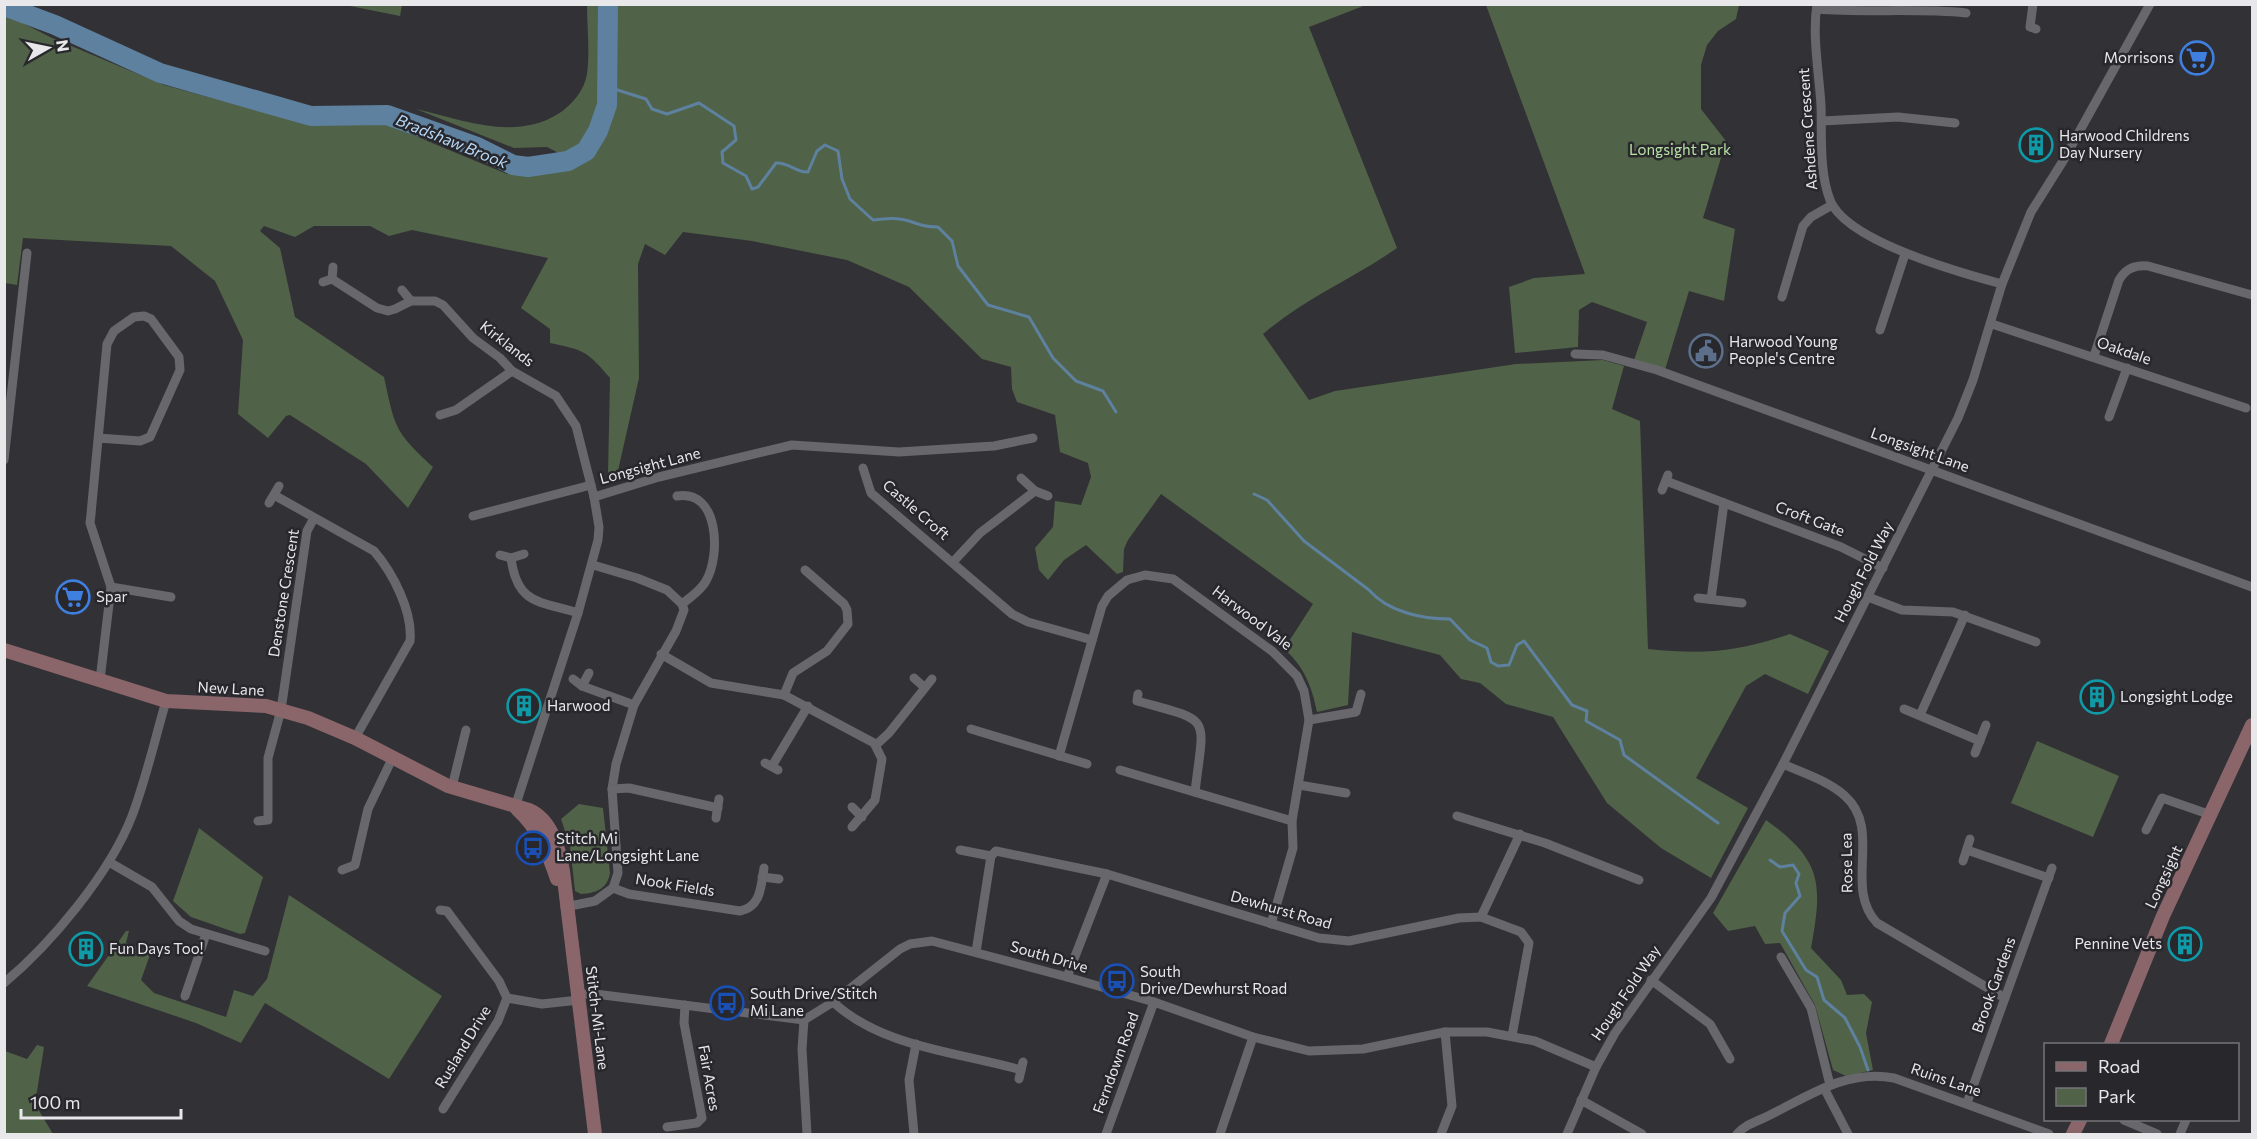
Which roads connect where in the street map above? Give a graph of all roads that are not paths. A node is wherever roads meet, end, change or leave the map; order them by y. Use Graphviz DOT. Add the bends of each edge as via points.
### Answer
graph roads {
  1 [pos="2033,4"];
  2 [pos="2150,4"];
  3 [pos="1817,7"];
  4 [pos="1966,13"];
  5 [pos="2036,29"];
  6 [pos="1822,121"];
  7 [pos="1955,124"];
  8 [pos="1832,205"];
  9 [pos="27,254"];
  10 [pos="1905,254"];
  11 [pos="25,265"];
  12 [pos="38,267"];
  13 [pos="333,267"];
  14 [pos="2002,285"];
  15 [pos="402,290"];
  16 [pos="2253,295"];
  17 [pos="1780,300"];
  18 [pos="411,301"];
  19 [pos="1992,324"];
  20 [pos="1879,332"];
  21 [pos="1575,354"];
  22 [pos="2094,356"];
  23 [pos="2127,368"];
  24 [pos="512,371"];
  25 [pos="2246,408"];
  26 [pos="440,415"];
  27 [pos="2109,417"];
  28 [pos="6,424"];
  29 [pos="98,438"];
  30 [pos="1033,438"];
  31 [pos="4,460"];
  32 [pos="1932,470"];
  33 [pos="861,474"];
  34 [pos="1021,478"];
  35 [pos="1665,482"];
  36 [pos="591,485"];
  37 [pos="279,486"];
  38 [pos="1035,492"];
  39 [pos="677,496"];
  40 [pos="1048,496"];
  41 [pos="594,497"];
  42 [pos="1724,503"];
  43 [pos="473,516"];
  44 [pos="314,518"];
  45 [pos="524,554"];
  46 [pos="500,555"];
  47 [pos="511,558"];
  48 [pos="953,562"];
  49 [pos="593,566"];
  50 [pos="1883,568"];
  51 [pos="804,583"];
  52 [pos="111,587"];
  53 [pos="2253,587"];
  54 [pos="171,597"];
  55 [pos="1698,597"];
  56 [pos="1868,597"];
  57 [pos="1711,599"];
  58 [pos="1742,603"];
  59 [pos="682,604"];
  60 [pos="578,613"];
  61 [pos="1965,615"];
  62 [pos="1092,640"];
  63 [pos="2025,649"];
  64 [pos="4,650"];
  65 [pos="661,654"];
  66 [pos="589,673"];
  67 [pos="914,678"];
  68 [pos="573,679"];
  69 [pos="932,679"];
  70 [pos="100,680"];
  71 [pos="582,686"];
  72 [pos="924,687"];
  73 [pos="1138,694"];
  74 [pos="1361,694"];
  75 [pos="784,695"];
  76 [pos="166,701"];
  77 [pos="634,705"];
  78 [pos="808,706"];
  79 [pos="1904,709"];
  80 [pos="281,710"];
  81 [pos="1920,715"];
  82 [pos="1309,720"];
  83 [pos="1986,725"];
  84 [pos="2253,725"];
  85 [pos="971,729"];
  86 [pos="466,730"];
  87 [pos="355,738"];
  88 [pos="1980,741"];
  89 [pos="876,745"];
  90 [pos="1975,753"];
  91 [pos="1059,756"];
  92 [pos="392,759"];
  93 [pos="1087,764"];
  94 [pos="1783,764"];
  95 [pos="772,766"];
  96 [pos="1120,770"];
  97 [pos="1299,785"];
  98 [pos="452,787"];
  99 [pos="612,789"];
  100 [pos="1195,792"];
  101 [pos="1346,793"];
  102 [pos="516,807"];
  103 [pos="852,807"];
  104 [pos="718,808"];
  105 [pos="1457,815"];
  106 [pos="2211,815"];
  107 [pos="862,817"];
  108 [pos="258,821"];
  109 [pos="1292,821"];
  110 [pos="852,827"];
  111 [pos="2146,830"];
  112 [pos="1520,834"];
  113 [pos="1970,839"];
  114 [pos="960,850"];
  115 [pos="1967,850"];
  116 [pos="991,856"];
  117 [pos="1963,861"];
  118 [pos="109,862"];
  119 [pos="342,870"];
  120 [pos="1107,874"];
  121 [pos="778,879"];
  122 [pos="1639,880"];
  123 [pos="613,888"];
  124 [pos="565,906"];
  125 [pos="440,910"];
  126 [pos="1481,918"];
  127 [pos="1271,924"];
  128 [pos="206,934"];
  129 [pos="253,936"];
  130 [pos="250,947"];
  131 [pos="265,951"];
  132 [pos="976,952"];
  133 [pos="1781,957"];
  134 [pos="1067,977"];
  135 [pos="1651,980"];
  136 [pos="4,983"];
  137 [pos="185,996"];
  138 [pos="578,997"];
  139 [pos="507,998"];
  140 [pos="2005,998"];
  141 [pos="834,1002"];
  142 [pos="1154,1002"];
  143 [pos="686,1005"];
  144 [pos="804,1020"];
  145 [pos="1445,1032"];
  146 [pos="1512,1036"];
  147 [pos="1253,1037"];
  148 [pos="2111,1043"];
  149 [pos="916,1044"];
  150 [pos="1731,1060"];
  151 [pos="1596,1068"];
  152 [pos="1021,1071"];
  153 [pos="1827,1087"];
  154 [pos="1581,1100"];
  155 [pos="1967,1103"];
  156 [pos="443,1109"];
  157 [pos="2128,1121"];
  158 [pos="667,1127"];
  159 [pos="595,1134"];
  160 [pos="807,1134"];
  161 [pos="914,1134"];
  162 [pos="1106,1134"];
  163 [pos="1220,1134"];
  164 [pos="1441,1134"];
  165 [pos="1567,1134"];
  166 [pos="1642,1134"];
  167 [pos="1738,1134"];
  168 [pos="1848,1134"];
  169 [pos="2049,1134"];
  170 [pos="2157,1134"];
  1 -- 5 [label="street" via="2030,27"];
  2 -- 14 [label="street, Hough Fold Way" via="2031,212"];
  3 -- 4 [label="street"];
  3 -- 6 [label="street, Ashdene Crescent"];
  6 -- 7 [label="street" via="1898,117"];
  6 -- 8 [label="street, Ashdene Crescent" via="1826,185"];
  8 -- 10 [label="street, Ashdene Crescent" via="1854,225"];
  8 -- 17 [label="street" via="1803,226"];
  9 -- 11 [label="street"];
  10 -- 14 [label="street, Ashdene Crescent"];
  10 -- 20 [label="street"];
  11 -- 12 [label="street"];
  11 -- 28 [label="street"];
  13 -- 18 [label="street, Kirklands" via="327,281 377,308 396,309"];
  14 -- 19 [label="street, Hough Fold Way"];
  15 -- 18 [label="street"];
  16 -- 22 [label="street" via="2148,266 2134,267 2119,280"];
  18 -- 24 [label="street, Kirklands" via="443,305 473,338"];
  19 -- 22 [label="street, Oakdale"];
  19 -- 32 [label="street, Hough Fold Way" via="1973,380"];
  21 -- 32 [label="street, Longsight Lane" via="1603,355 1657,370"];
  22 -- 23 [label="street, Oakdale"];
  23 -- 25 [label="street, Oakdale"];
  23 -- 27 [label="street"];
  24 -- 26 [label="street" via="458,414"];
  24 -- 36 [label="street, Kirklands" via="556,396 569,413"];
  28 -- 31 [label="street"];
  29 -- 29 [label="street" via="140,441 150,436 180,370 177,353 148,317 131,319 114,331 107,344"];
  29 -- 52 [label="street" via="90,523"];
  30 -- 41 [label="street, Longsight Lane" via="994,446 899,452 792,445"];
  32 -- 50 [label="street, Hough Fold Way"];
  32 -- 53 [label="street, Longsight Lane"];
  33 -- 48 [label="street, Castle Croft" via="871,493"];
  34 -- 38 [label="street"];
  35 -- 42 [label="street, Croft Gate"];
  36 -- 41 [label="street, Kirklands"];
  36 -- 43 [label="street"];
  37 -- 44 [label="street, Denstone Crescent" via="272,499"];
  38 -- 40 [label="street"];
  38 -- 48 [label="street, Castle Croft" via="980,533"];
  39 -- 59 [label="street" via="695,496 705,504 714,552 707,579"];
  41 -- 49 [label="street, Longsight Lane" via="599,527"];
  42 -- 50 [label="street, Croft Gate" via="1841,546"];
  42 -- 57 [label="street"];
  44 -- 80 [label="street, Denstone Crescent" via="307,531"];
  44 -- 87 [label="street, Denstone Crescent" via="374,551 385,564 412,625 410,641"];
  45 -- 47 [label="street"];
  46 -- 47 [label="street"];
  47 -- 60 [label="street" via="515,581 522,593"];
  48 -- 62 [label="street, Castle Croft" via="1012,615"];
  49 -- 59 [label="street" via="653,583 668,590"];
  49 -- 60 [label="street, Longsight Lane"];
  50 -- 56 [label="street, Hough Fold Way"];
  51 -- 75 [label="street" via="808,572 844,604 848,624 827,651 793,673"];
  52 -- 54 [label="street"];
  52 -- 70 [label="street"];
  55 -- 57 [label="street"];
  56 -- 61 [label="street" via="1902,610 1944,610"];
  56 -- 94 [label="street, Hough Fold Way"];
  57 -- 58 [label="street"];
  59 -- 65 [label="street" via="683,617"];
  60 -- 102 [label="street, Longsight Lane"];
  61 -- 63 [label="street" via="2032,641"];
  61 -- 81 [label="street"];
  62 -- 82 [label="street, Harwood Vale" via="1102,606 1120,584 1145,575 1173,579 1288,665 1304,691"];
  62 -- 91 [label="street, Harwood Vale"];
  64 -- 70 [label="street, New Lane"];
  65 -- 75 [label="street" via="711,683"];
  65 -- 77 [label="street"];
  66 -- 71 [label="street"];
  67 -- 72 [label="street"];
  68 -- 71 [label="street"];
  69 -- 72 [label="street"];
  70 -- 76 [label="street, New Lane"];
  71 -- 77 [label="street"];
  72 -- 89 [label="street" via="889,734"];
  73 -- 100 [label="street" via="1137,701 1190,716 1200,725 1202,741"];
  74 -- 82 [label="street" via="1356,712"];
  75 -- 78 [label="street"];
  76 -- 80 [label="street, New Lane"];
  76 -- 118 [label="street" via="132,817"];
  77 -- 99 [label="street"];
  78 -- 89 [label="street"];
  78 -- 95 [label="street"];
  79 -- 81 [label="street"];
  80 -- 87 [label="street, New Lane"];
  80 -- 108 [label="street, Denstone Crescent" via="268,758 268,820"];
  81 -- 88 [label="street"];
  82 -- 97 [label="street, Harwood Vale"];
  83 -- 88 [label="street"];
  84 -- 106 [label="street, Longsight"];
  85 -- 91 [label="street" via="985,729"];
  86 -- 98 [label="street"];
  87 -- 92 [label="street, New Lane"];
  88 -- 90 [label="street"];
  89 -- 107 [label="street" via="882,759 875,800"];
  91 -- 93 [label="street"];
  92 -- 98 [label="street, New Lane"];
  92 -- 119 [label="street" via="368,809 355,865"];
  94 -- 135 [label="street, Hough Fold Way" via="1711,898"];
  94 -- 140 [label="street, Rose Lea" via="1840,791 1854,806 1863,836 1862,892 1869,914 1877,923"];
  96 -- 100 [label="street"];
  97 -- 101 [label="street"];
  97 -- 109 [label="street, Harwood Vale"];
  98 -- 102 [label="street, New Lane"];
  99 -- 104 [label="street" via="629,788"];
  99 -- 123 [label="street" via="618,873"];
  100 -- 109 [label="street"];
  102 -- 124 [label="street, Stitch-Mi-Lane" via="536,813 552,833 561,858"];
  103 -- 107 [label="street"];
  105 -- 112 [label="street"];
  106 -- 111 [label="street" via="2162,798"];
  106 -- 148 [label="street, Longsight" via="2163,916"];
  107 -- 110 [label="street"];
  109 -- 127 [label="street, Harwood Vale" via="1293,848"];
  112 -- 122 [label="street" via="1618,877"];
  112 -- 126 [label="street"];
  113 -- 115 [label="street"];
  114 -- 116 [label="street, Dewhurst Road"];
  115 -- 117 [label="street"];
  115 -- 140 [label="street, Brook Gardens" via="2051,873"];
  116 -- 120 [label="street, Dewhurst Road" via="1000,851"];
  116 -- 132 [label="street"];
  118 -- 128 [label="street" via="152,887 179,921"];
  118 -- 136 [label="street" via="52,935"];
  120 -- 127 [label="street, Dewhurst Road"];
  120 -- 134 [label="street"];
  121 -- 123 [label="street, Nook Fields" via="763,872 757,900 740,911 629,894"];
  123 -- 124 [label="street, Nook Fields" via="595,901"];
  124 -- 138 [label="street, Stitch-Mi-Lane"];
  125 -- 139 [label="street, Rusland Drive" via="447,911 499,981"];
  126 -- 127 [label="street, Dewhurst Road" via="1459,918 1349,941 1319,938"];
  126 -- 146 [label="street, Dewhurst Road" via="1521,932 1529,943"];
  128 -- 130 [label="street"];
  128 -- 137 [label="street"];
  129 -- 130 [label="street"];
  130 -- 131 [label="street"];
  132 -- 134 [label="street, South Drive"];
  132 -- 141 [label="street, South Drive" via="932,941 910,944 885,959"];
  133 -- 153 [label="street" via="1811,1008"];
  134 -- 142 [label="street, South Drive"];
  135 -- 150 [label="street" via="1710,1024"];
  135 -- 151 [label="street, Hough Fold Way"];
  138 -- 139 [label="street, Rusland Drive" via="542,1004"];
  138 -- 143 [label="street"];
  138 -- 159 [label="street, Stitch-Mi-Lane"];
  139 -- 156 [label="street, Rusland Drive" via="498,1021"];
  140 -- 155 [label="street, Brook Gardens"];
  141 -- 144 [label="street, South Drive"];
  141 -- 149 [label="street" via="872,1029"];
  142 -- 147 [label="street, South Drive"];
  142 -- 162 [label="street, Ferndown Road"];
  143 -- 144 [label="street"];
  143 -- 158 [label="street, Fair Acres" via="684,1023 702,1118 697,1124"];
  144 -- 160 [label="street"];
  145 -- 146 [label="street, South Drive"];
  145 -- 147 [label="street, South Drive" via="1328,1052"];
  145 -- 164 [label="street" via="1452,1107"];
  146 -- 151 [label="street, South Drive" via="1553,1048"];
  147 -- 163 [label="street"];
  149 -- 152 [label="street"];
  149 -- 161 [label="street" via="909,1080"];
  151 -- 154 [label="street, Hough Fold Way"];
  153 -- 155 [label="street, Ruins Lane" via="1876,1075"];
  153 -- 167 [label="street, Ruins Lane" via="1749,1124"];
  153 -- 168 [label="street"];
  154 -- 165 [label="street, Hough Fold Way"];
  154 -- 166 [label="street"];
  155 -- 169 [label="street, Ruins Lane"];
  157 -- 170 [label="street"];
}
